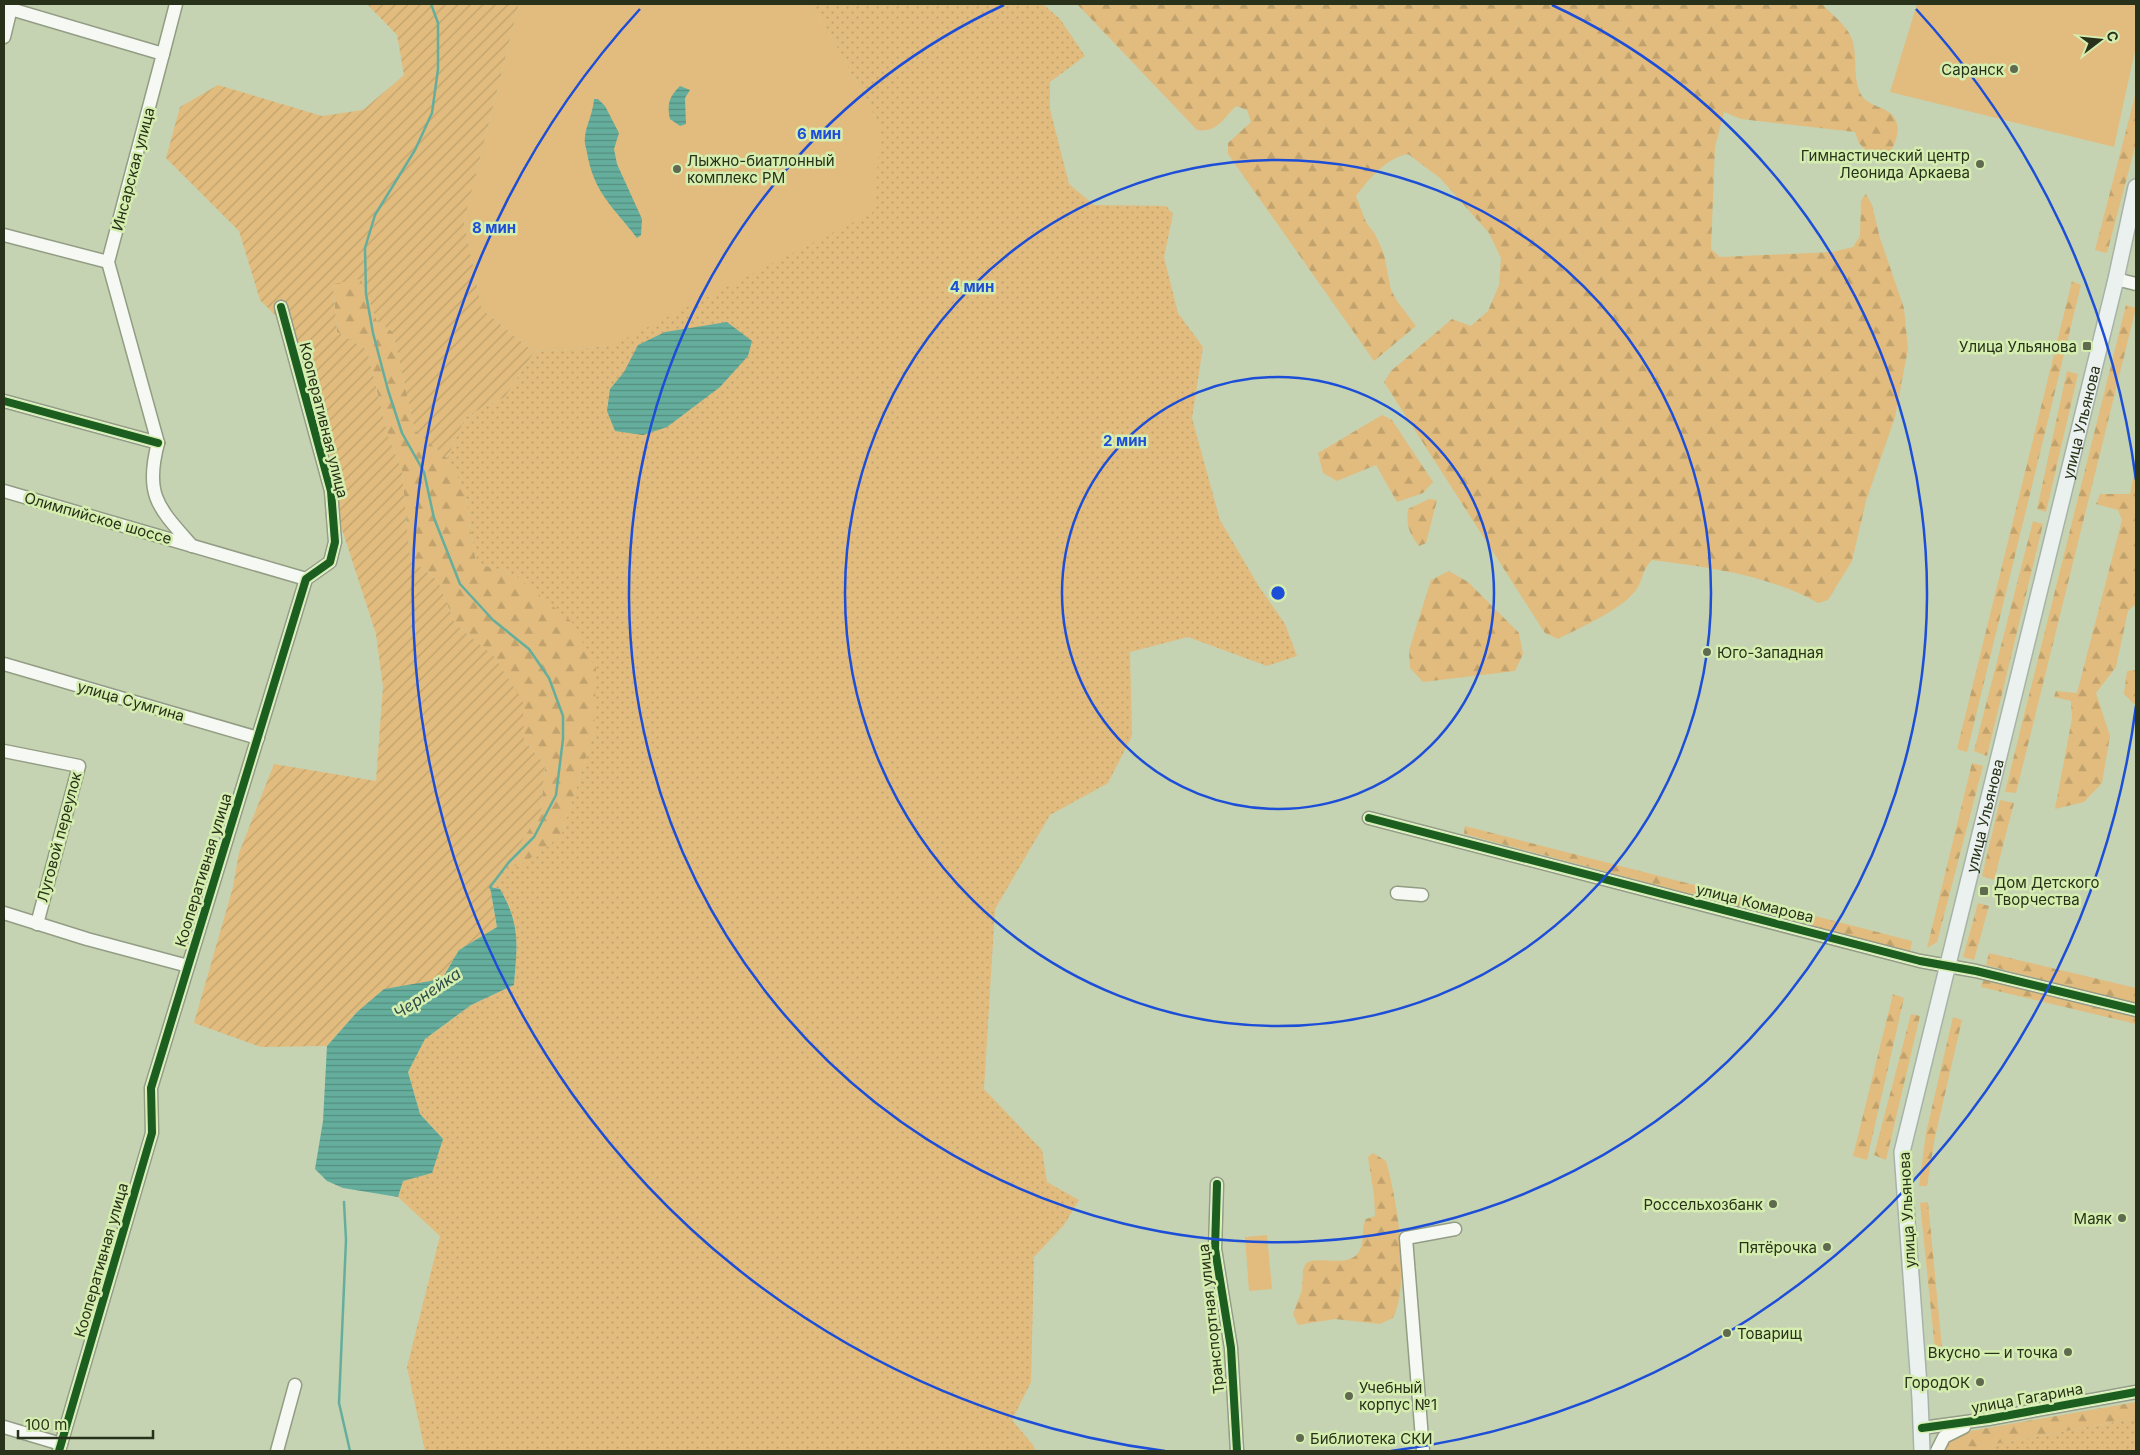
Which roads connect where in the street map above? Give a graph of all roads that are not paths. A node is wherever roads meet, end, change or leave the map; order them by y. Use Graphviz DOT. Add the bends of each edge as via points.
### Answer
graph roads {
  1 [pos="176,4"];
  2 [pos="9,7"];
  3 [pos="4,37"];
  4 [pos="163,54"];
  5 [pos="2136,187"];
  6 [pos="4,234"];
  7 [pos="108,262"];
  8 [pos="2116,279"];
  9 [pos="2136,284"];
  10 [pos="281,307"];
  11 [pos="4,400"];
  12 [pos="158,443"];
  13 [pos="4,491"];
  14 [pos="192,546"];
  15 [pos="306,578"];
  16 [pos="4,664"];
  17 [pos="258,738"];
  18 [pos="4,751"];
  19 [pos="1369,818"];
  20 [pos="1397,893"];
  21 [pos="1422,895"];
  22 [pos="4,913"];
  23 [pos="37,924"];
  24 [pos="188,966"];
  25 [pos="1947,966"];
  26 [pos="2136,1010"];
  27 [pos="1217,1184"];
  28 [pos="1455,1229"];
  29 [pos="295,1385"];
  30 [pos="2136,1392"];
  31 [pos="1988,1419"];
  32 [pos="4,1427"];
  33 [pos="1922,1428"];
  34 [pos="60,1448"];
  35 [pos="277,1451"];
  36 [pos="1238,1451"];
  37 [pos="1423,1451"];
  38 [pos="1922,1451"];
  39 [pos="1937,1451"];
  1 -- 4 [label="street, Инсарская улица"];
  2 -- 3 [label="street"];
  2 -- 4 [label="street"];
  4 -- 7 [label="street, Инсарская улица"];
  5 -- 8 [label="main road, улица Ульянова"];
  6 -- 7 [label="street"];
  7 -- 12 [label="street"];
  8 -- 9 [label="street"];
  8 -- 25 [label="main road, улица Ульянова"];
  10 -- 15 [label="street, Кооперативная улица" via="331,491 335,542 330,562"];
  11 -- 12 [label="street"];
  12 -- 14 [label="street" via="152,464 153,490 160,509"];
  13 -- 14 [label="street, Олимпийское шоссе"];
  14 -- 15 [label="street, Олимпийское шоссе"];
  15 -- 17 [label="street, Кооперативная улица"];
  16 -- 17 [label="street, улица Сумгина"];
  17 -- 24 [label="street, Кооперативная улица"];
  18 -- 23 [label="street, Луговой переулок" via="79,766"];
  19 -- 25 [label="street, улица Комарова"];
  20 -- 21 [label="street"];
  22 -- 23 [label="street, Луговой переулок"];
  23 -- 24 [label="street, Луговой переулок"];
  24 -- 34 [label="street, Кооперативная улица" via="151,1088 152,1133"];
  25 -- 26 [label="street, улица Комарова"];
  25 -- 33 [label="main road, улица Ульянова" via="1902,1152"];
  27 -- 36 [label="street, Транспортная улица" via="1216,1249 1231,1348"];
  28 -- 37 [label="street" via="1406,1238"];
  29 -- 35 [label="street"];
  30 -- 31 [label="street, улица Гагарина"];
  31 -- 33 [label="street, улица Гагарина"];
  31 -- 39 [label="street" via="1951,1433"];
  32 -- 34 [label="street"];
  33 -- 38 [label="main road, улица Ульянова"];
}
